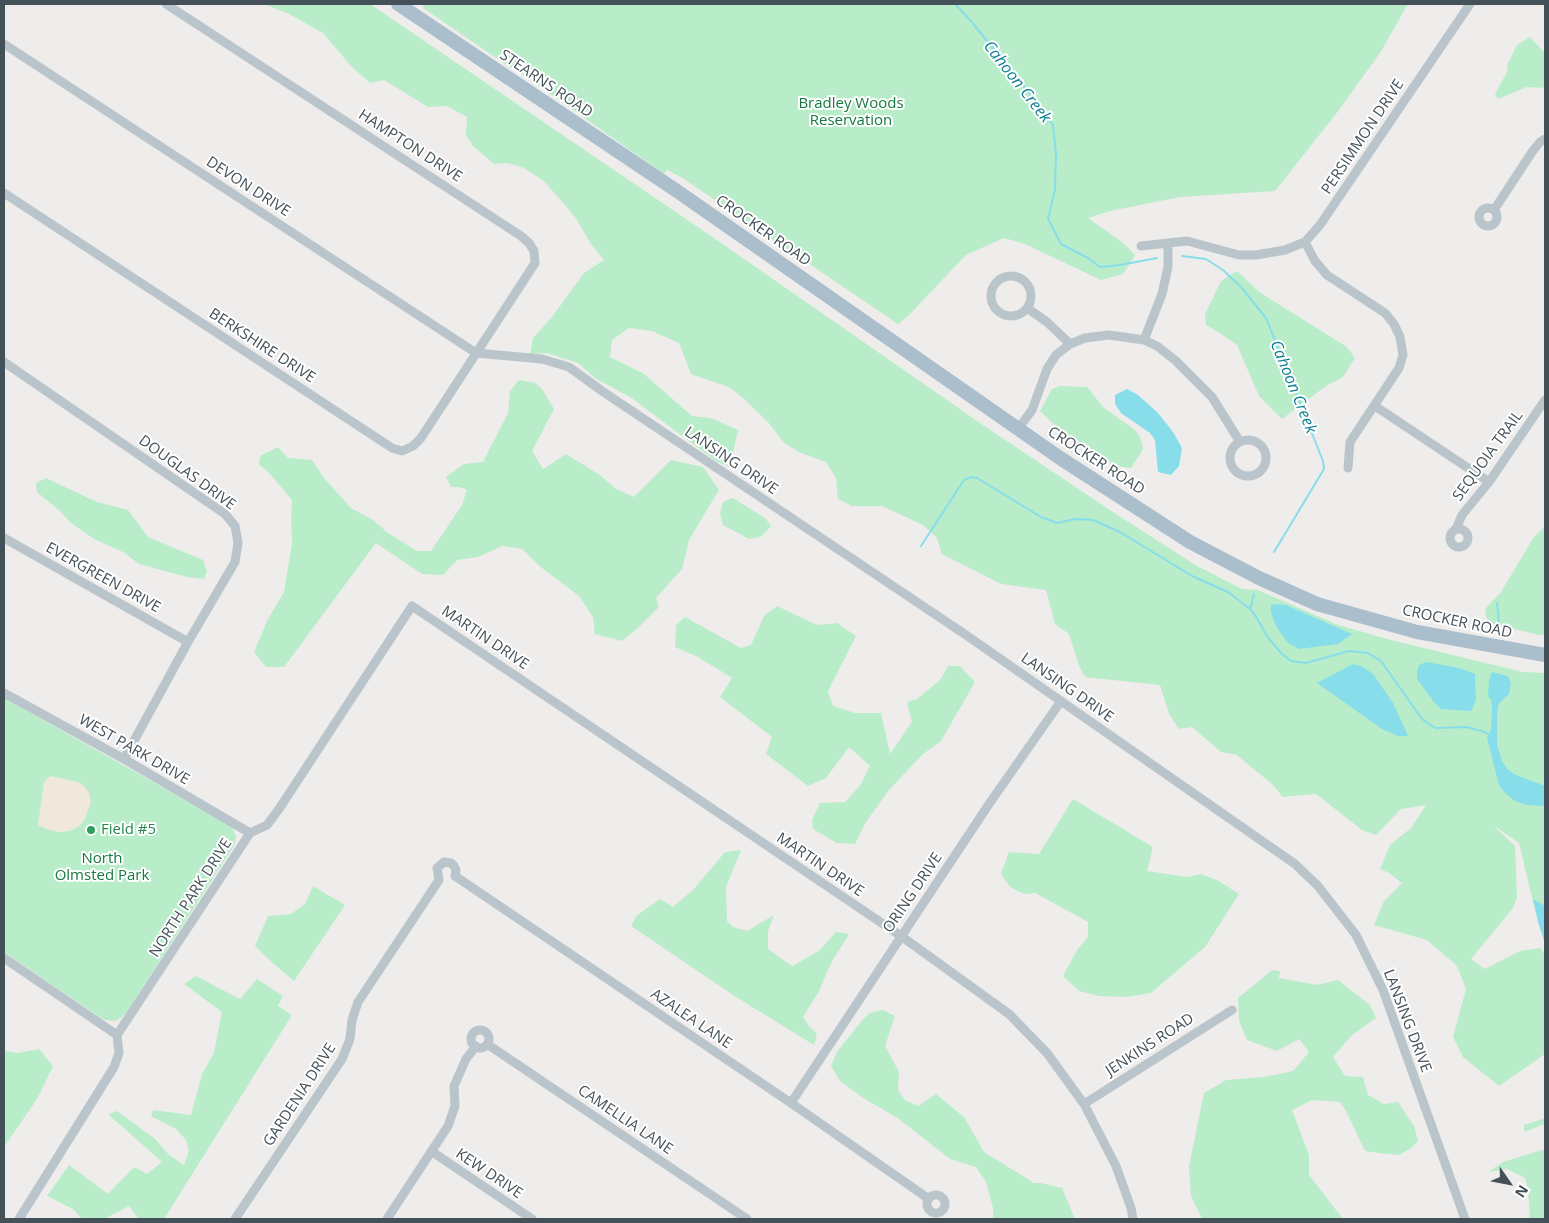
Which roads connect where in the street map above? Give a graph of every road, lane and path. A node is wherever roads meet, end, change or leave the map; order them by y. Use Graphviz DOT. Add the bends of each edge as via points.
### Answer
graph roads {
  1 [pos="166,4"];
  2 [pos="398,4"];
  3 [pos="1470,4"];
  4 [pos="4,44"];
  5 [pos="1545,139"];
  6 [pos="677,191"];
  7 [pos="4,193"];
  8 [pos="1494,210"];
  9 [pos="1305,242"];
  10 [pos="1168,243"];
  11 [pos="1141,246"];
  12 [pos="1028,308"];
  13 [pos="1144,340"];
  14 [pos="1070,344"];
  15 [pos="476,353"];
  16 [pos="4,362"];
  17 [pos="1545,400"];
  18 [pos="1375,406"];
  19 [pos="1018,430"];
  20 [pos="1240,442"];
  21 [pos="1348,468"];
  22 [pos="1489,482"];
  23 [pos="1456,529"];
  24 [pos="4,538"];
  25 [pos="412,606"];
  26 [pos="188,642"];
  27 [pos="1545,655"];
  28 [pos="4,693"];
  29 [pos="1060,700"];
  30 [pos="124,759"];
  31 [pos="250,834"];
  32 [pos="444,862"];
  33 [pos="455,876"];
  34 [pos="439,880"];
  35 [pos="901,936"];
  36 [pos="4,958"];
  37 [pos="1232,1010"];
  38 [pos="117,1035"];
  39 [pos="487,1044"];
  40 [pos="476,1046"];
  41 [pos="791,1103"];
  42 [pos="1084,1104"];
  43 [pos="432,1151"];
  44 [pos="929,1199"];
  45 [pos="931,1211"];
  46 [pos="19,1219"];
  47 [pos="235,1219"];
  48 [pos="387,1219"];
  49 [pos="532,1219"];
  50 [pos="747,1219"];
  51 [pos="926,1219"];
  52 [pos="1133,1219"];
  53 [pos="1465,1219"];
  1 -- 15 [label="street, HAMPTON DRIVE" via="530,243 535,263"];
  2 -- 6 [label="main road, STEARNS ROAD"];
  3 -- 9 [label="street, PERSIMMON DRIVE" via="1320,225"];
  4 -- 15 [label="street, DEVON DRIVE"];
  5 -- 8 [label="street" via="1532,152"];
  6 -- 19 [label="main road, CROCKER ROAD"];
  7 -- 15 [label="street, BERKSHIRE DRIVE" via="392,448 402,451 413,446"];
  9 -- 10 [label="street, PERSIMMON DRIVE" via="1285,250 1256,255 1240,255 1187,241"];
  9 -- 18 [label="street" via="1327,275 1385,313 1400,337 1403,355 1399,368"];
  10 -- 11 [label="street, PERSIMMON DRIVE"];
  10 -- 13 [label="street" via="1168,267 1162,294"];
  12 -- 12 [label="street" via="1029,288 1020,279 1007,276 996,283 991,295 999,312 1011,316"];
  12 -- 14 [label="street"];
  13 -- 14 [label="street" via="1109,335"];
  13 -- 20 [label="street" via="1176,360 1212,397"];
  14 -- 19 [label="street" via="1056,355 1047,369 1032,410"];
  15 -- 29 [label="street, LANSING DRIVE" via="542,359 569,367"];
  16 -- 26 [label="street, DOUGLAS DRIVE" via="225,514 235,526 238,543 235,562"];
  17 -- 22 [label="street, SEQUOIA TRAIL"];
  18 -- 21 [label="street" via="1350,442"];
  18 -- 22 [label="street"];
  19 -- 27 [label="main road, CROCKER ROAD" via="1190,542 1317,604 1416,632"];
  20 -- 20 [label="street" via="1232,450 1232,467 1240,475 1257,474 1265,465 1262,447 1252,441"];
  22 -- 23 [label="street, SEQUOIA TRAIL" via="1462,515"];
  24 -- 26 [label="street, EVERGREEN DRIVE"];
  25 -- 31 [label="street, NORTH PARK DRIVE" via="279,809 267,825"];
  25 -- 35 [label="street, MARTIN DRIVE"];
  26 -- 30 [label="street, DOUGLAS DRIVE"];
  28 -- 30 [label="street, WEST PARK DRIVE"];
  29 -- 35 [label="street, ORING DRIVE"];
  29 -- 53 [label="street, LANSING DRIVE" via="1295,864 1336,908 1356,935 1385,996"];
  30 -- 31 [label="street, WEST PARK DRIVE"];
  31 -- 38 [label="street, NORTH PARK DRIVE"];
  32 -- 33 [label="street, AZALEA LANE" via="454,866"];
  32 -- 34 [label="street, GARDENIA DRIVE" via="437,868"];
  33 -- 34 [label="street" via="446,881"];
  33 -- 41 [label="street, AZALEA LANE"];
  34 -- 47 [label="street, GARDENIA DRIVE" via="362,994 342,1059"];
  35 -- 41 [label="street, ORING DRIVE"];
  35 -- 42 [label="street, MARTIN DRIVE" via="1009,1014 1047,1053"];
  36 -- 38 [label="street"];
  37 -- 42 [label="street, JENKINS ROAD"];
  38 -- 46 [label="street" via="119,1053 114,1067"];
  39 -- 40 [label="street" via="481,1048"];
  39 -- 40 [label="street" via="488,1034 478,1030 471,1037"];
  39 -- 50 [label="street, CAMELLIA LANE"];
  40 -- 43 [label="street" via="454,1086 455,1106 448,1126"];
  41 -- 44 [label="street, AZALEA LANE"];
  42 -- 52 [label="street, MARTIN DRIVE" via="1116,1166"];
  43 -- 48 [label="street"];
  43 -- 49 [label="street, KEW DRIVE"];
  44 -- 45 [label="street"];
  44 -- 45 [label="street" via="937,1195 945,1202 942,1210 937,1213"];
  45 -- 51 [label="street"];
}
